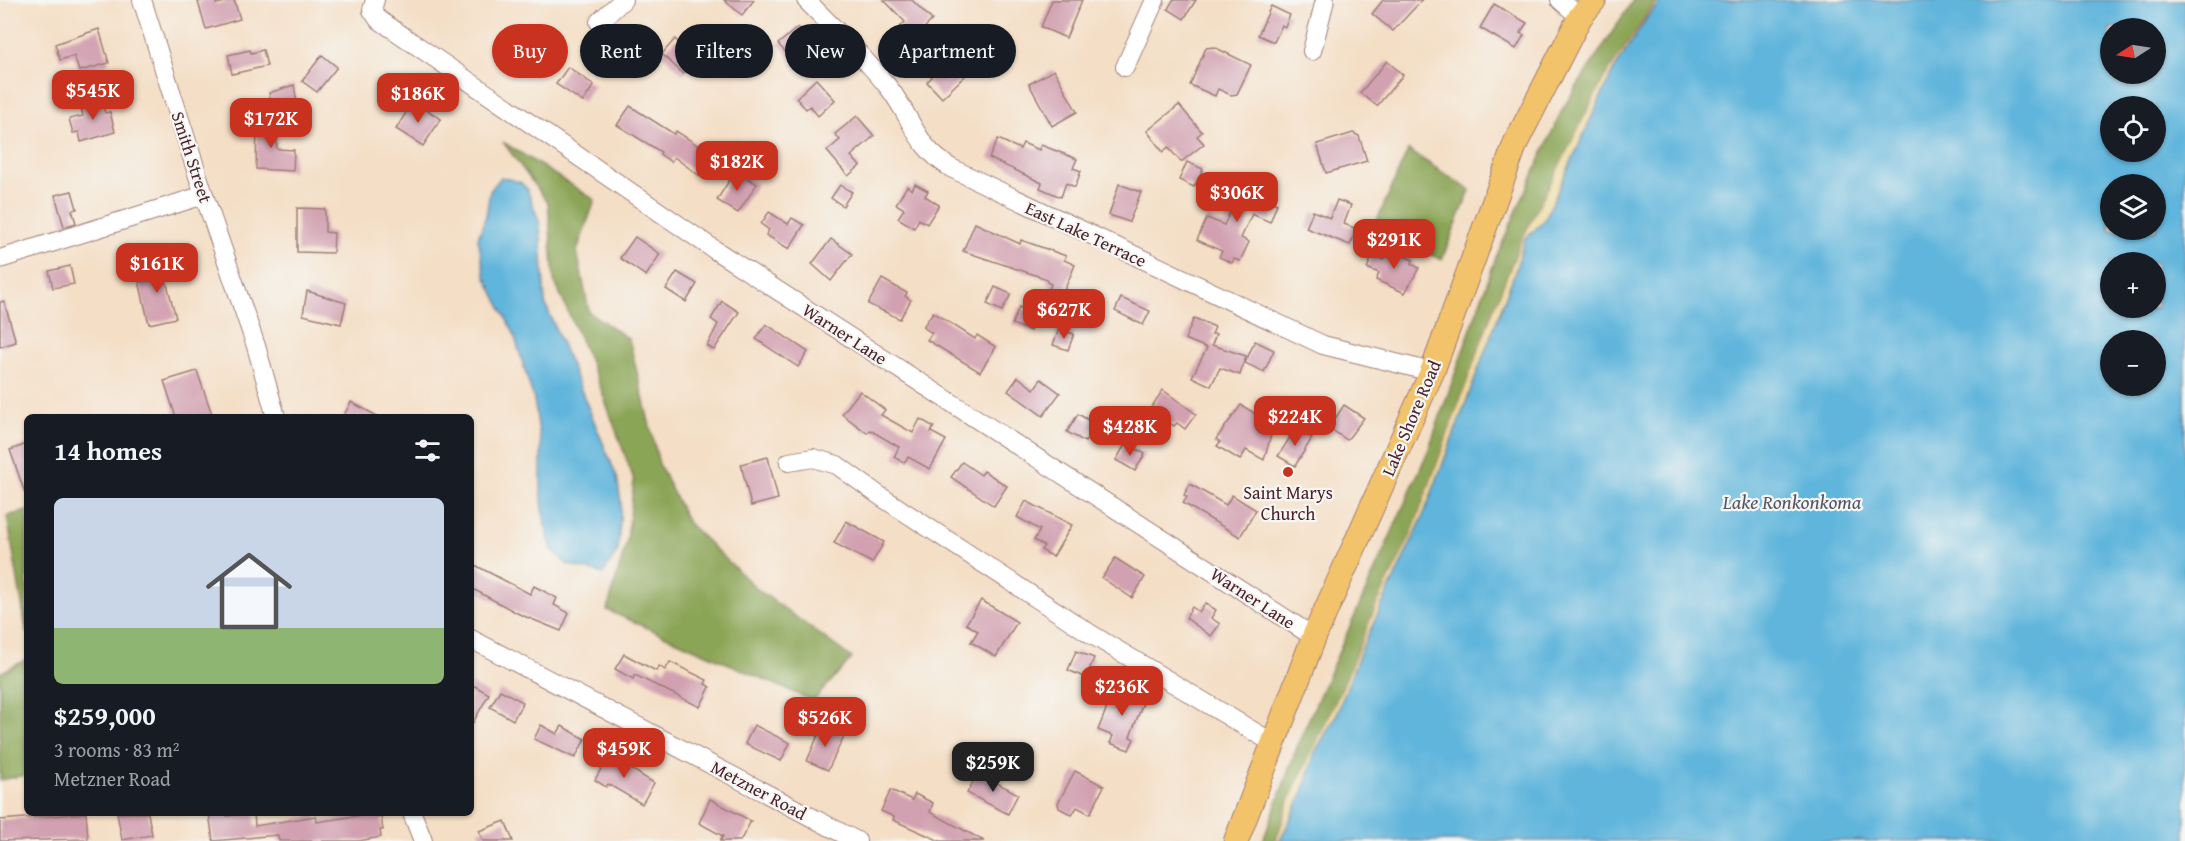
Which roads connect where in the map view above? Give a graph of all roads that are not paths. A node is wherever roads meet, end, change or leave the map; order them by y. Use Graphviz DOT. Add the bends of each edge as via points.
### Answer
graph roads {
  1 [pos="142,0"];
  2 [pos="375,0"];
  3 [pos="623,0"];
  4 [pos="806,0"];
  5 [pos="1155,0"];
  6 [pos="1325,0"];
  7 [pos="1560,0"];
  8 [pos="1587,8"];
  9 [pos="599,22"];
  10 [pos="1312,51"];
  11 [pos="1125,67"];
  12 [pos="204,195"];
  13 [pos="0,259"];
  14 [pos="1432,372"];
  15 [pos="275,414"];
  16 [pos="789,462"];
  17 [pos="1314,637"];
  18 [pos="474,641"];
  19 [pos="1273,743"];
  20 [pos="413,816"];
  21 [pos="423,841"];
  22 [pos="856,841"];
  23 [pos="1236,841"];
  1 -- 12 [label="street, Smith Street"];
  2 -- 17 [label="street, Warner Lane" via="374,14 382,22 715,250"];
  3 -- 9 [label="street"];
  4 -- 14 [label="street, East Lake Terrace" via="873,68 917,137 951,168 1323,345"];
  5 -- 11 [label="street"];
  6 -- 10 [label="street"];
  7 -- 8 [label="street"];
  8 -- 14 [label="main road, Lake Shore Road" via="1516,142"];
  12 -- 13 [label="street"];
  12 -- 15 [label="street, Smith Street"];
  14 -- 17 [label="main road, Lake Shore Road"];
  16 -- 19 [label="street" via="813,458 837,465 1094,636"];
  17 -- 19 [label="main road, Lake Shore Road"];
  18 -- 22 [label="street, Metzner Road"];
  19 -- 23 [label="main road, Lake Shore Road"];
  20 -- 21 [label="street"];
}
